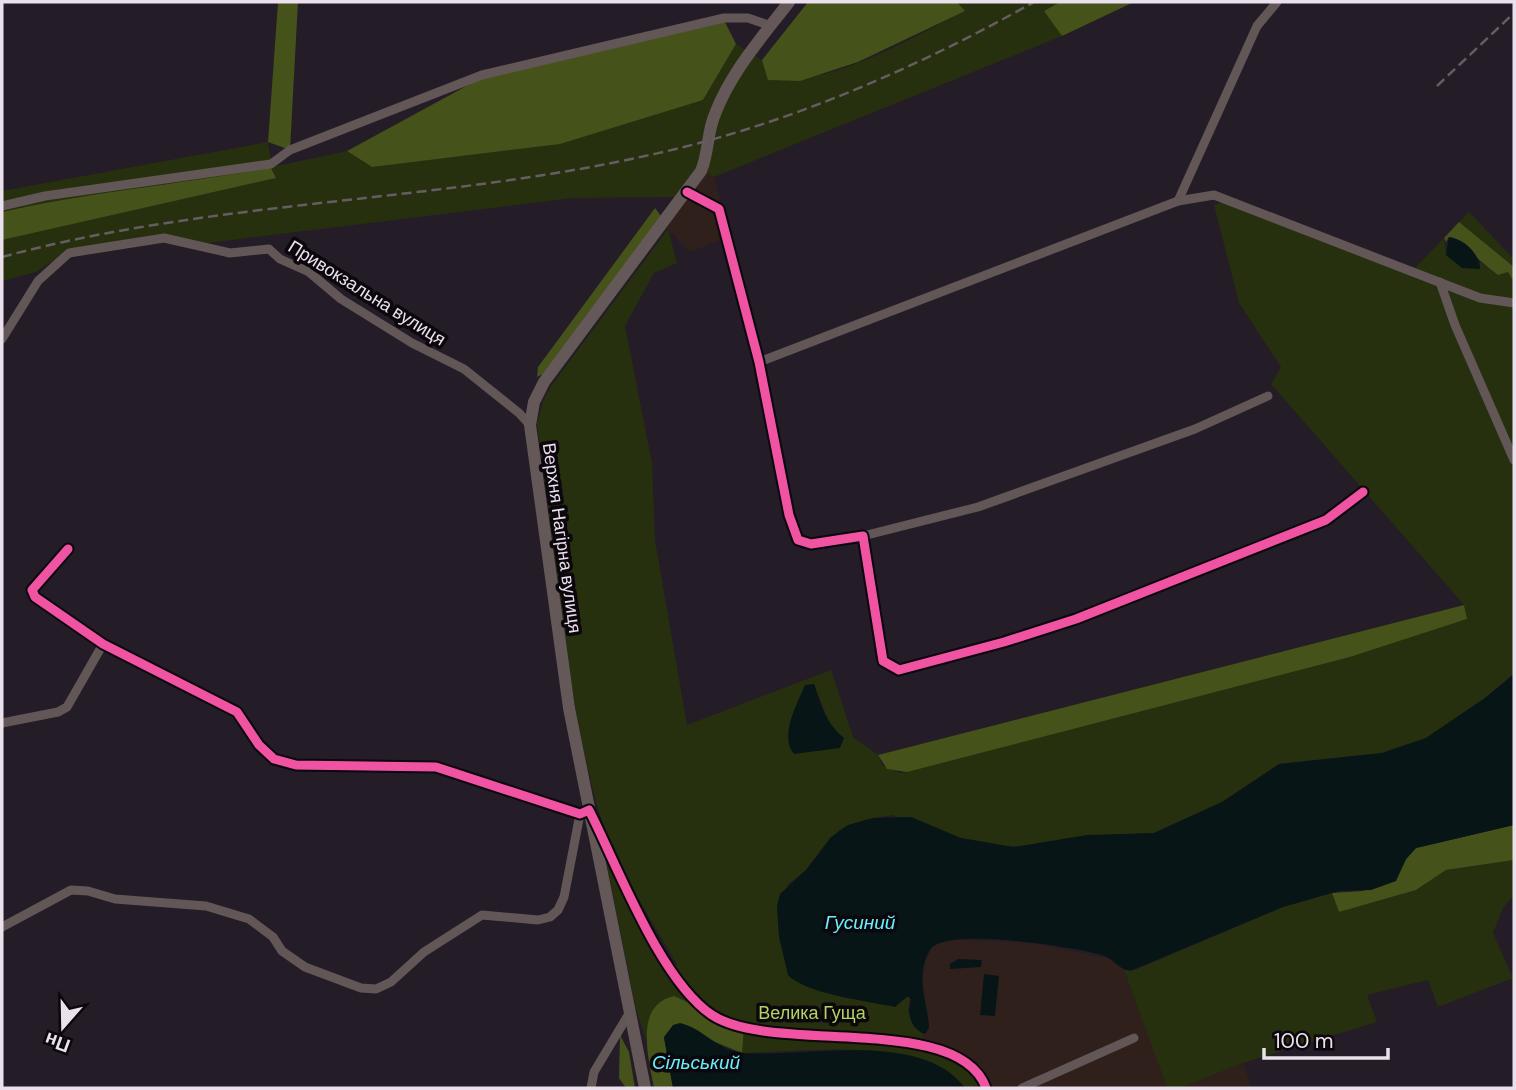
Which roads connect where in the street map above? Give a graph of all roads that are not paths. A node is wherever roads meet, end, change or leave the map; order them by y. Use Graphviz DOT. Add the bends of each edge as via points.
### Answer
graph roads {
  1 [pos="789,2"];
  2 [pos="1278,2"];
  3 [pos="771,26"];
  4 [pos="687,192"];
  5 [pos="1178,201"];
  6 [pos="2,206"];
  7 [pos="1440,282"];
  8 [pos="1514,303"];
  9 [pos="2,338"];
  10 [pos="759,362"];
  11 [pos="1268,396"];
  12 [pos="530,425"];
  13 [pos="1514,460"];
  14 [pos="1363,492"];
  15 [pos="863,536"];
  16 [pos="68,549"];
  17 [pos="103,644"];
  18 [pos="2,723"];
  19 [pos="584,812"];
  20 [pos="2,927"];
  21 [pos="630,1012"];
  22 [pos="1134,1038"];
  23 [pos="591,1088"];
  24 [pos="645,1088"];
  25 [pos="986,1088"];
  26 [pos="1022,1088"];
  1 -- 3 [label="main road, Верхня Нагірна вулиця"];
  2 -- 5 [label="street" via="1257,26"];
  3 -- 4 [label="main road, Верхня Нагірна вулиця" via="723,95 710,127 705,163"];
  3 -- 6 [label="street" via="748,18 724,18 482,75 290,150 271,164"];
  4 -- 10 [label="street" via="719,209"];
  4 -- 12 [label="main road, Верхня Нагірна вулиця" via="544,382"];
  5 -- 7 [label="street" via="1214,195"];
  5 -- 10 [label="street"];
  7 -- 8 [label="street" via="1489,301"];
  7 -- 13 [label="street" via="1454,325"];
  9 -- 12 [label="street, Привокзальна вулиця" via="31,291 69,253 164,238 230,253 269,249 388,328 464,369"];
  10 -- 15 [label="street" via="798,540 811,544"];
  11 -- 15 [label="street" via="1195,429 978,507"];
  12 -- 19 [label="main road, Верхня Нагірна вулиця"];
  14 -- 15 [label="street" via="1326,520 1076,619 899,670 883,661"];
  16 -- 17 [label="street" via="32,590 35,597"];
  17 -- 18 [label="street" via="66,707"];
  17 -- 19 [label="street" via="237,712 274,759 296,765 436,767"];
  19 -- 20 [label="street" via="565,897 550,917 482,915 376,989 305,967 249,919 206,906 115,899 71,890"];
  19 -- 21 [label="main road, Верхня Нагірна вулиця"];
  19 -- 25 [label="street" via="673,973 713,1016 744,1028 937,1049 968,1064"];
  21 -- 23 [label="street" via="594,1072"];
  21 -- 24 [label="main road, Верхня Нагірна вулиця"];
  22 -- 26 [label="street"];
}
